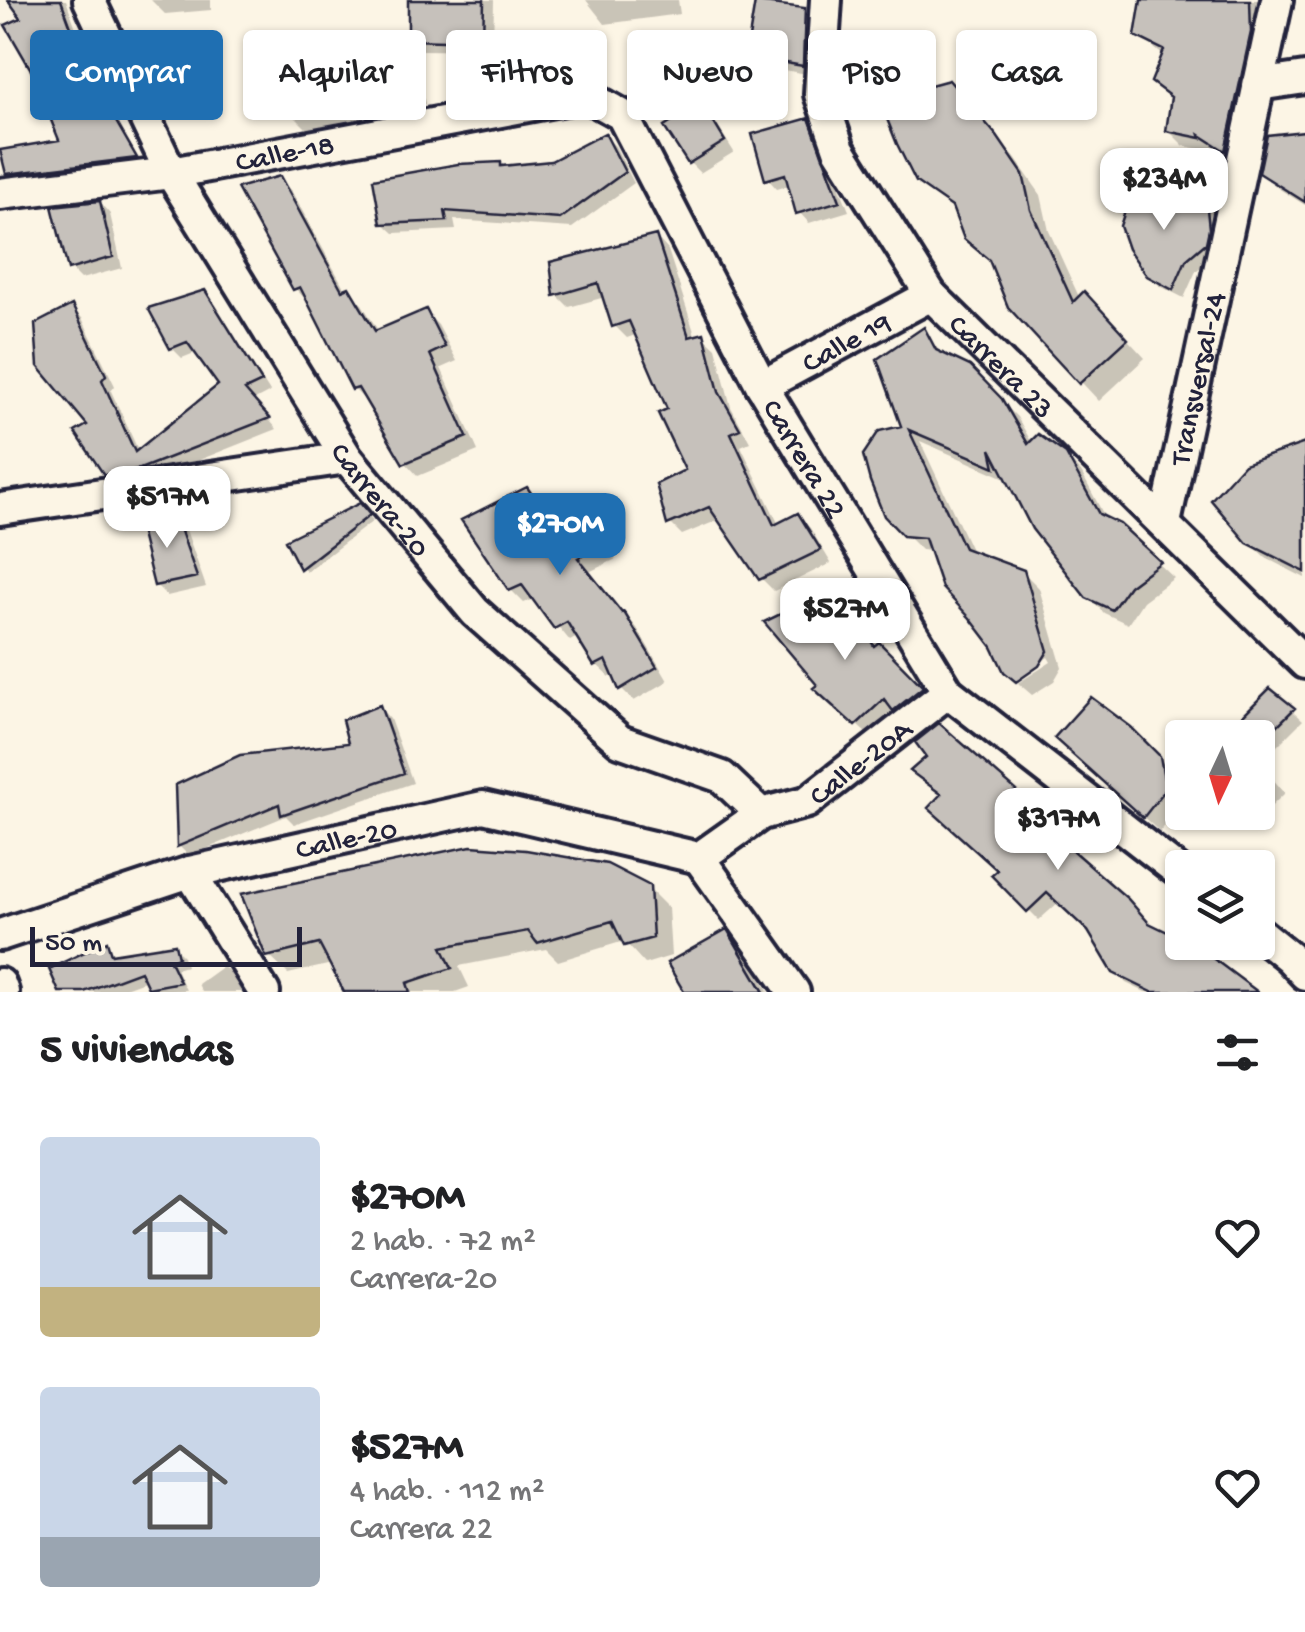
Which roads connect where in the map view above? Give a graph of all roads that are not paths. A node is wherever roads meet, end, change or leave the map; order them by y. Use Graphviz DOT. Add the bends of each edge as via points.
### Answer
graph roads {
  1 [pos="89,0"];
  2 [pos="826,0"];
  3 [pos="1277,0"];
  4 [pos="1305,78"];
  5 [pos="1258,85"];
  6 [pos="622,115"];
  7 [pos="171,174"];
  8 [pos="0,194"];
  9 [pos="930,295"];
  10 [pos="762,386"];
  11 [pos="347,458"];
  12 [pos="0,508"];
  13 [pos="1165,523"];
  14 [pos="1305,663"];
  15 [pos="948,692"];
  16 [pos="761,814"];
  17 [pos="698,858"];
  18 [pos="1165,861"];
  19 [pos="190,872"];
  20 [pos="0,934"];
  21 [pos="1275,942"];
  22 [pos="1300,956"];
  23 [pos="0,984"];
  24 [pos="3,992"];
  25 [pos="264,992"];
  26 [pos="794,992"];
  1 -- 7 [label="street, Carrera-20"];
  2 -- 9 [label="street, Carrera 23" via="820,94 839,149"];
  3 -- 5 [label="street, Transversal-24"];
  4 -- 5 [label="street"];
  5 -- 13 [label="street, Transversal-24"];
  6 -- 7 [label="street, Calle-18" via="586,95"];
  6 -- 10 [label="street, Carrera 22"];
  7 -- 8 [label="street, Calle-18"];
  7 -- 11 [label="street, Carrera-20"];
  9 -- 10 [label="street, Calle 19"];
  9 -- 13 [label="street, Carrera 23"];
  10 -- 15 [label="street, Carrera 22"];
  11 -- 12 [label="street"];
  11 -- 16 [label="street, Carrera-20" via="474,612 620,741 722,777"];
  13 -- 14 [label="street, Carrera 23"];
  15 -- 16 [label="street, Calle-20A" via="807,802"];
  15 -- 18 [label="street, Carrera 22"];
  16 -- 17 [label="street"];
  17 -- 19 [label="street, Calle-20" via="482,808"];
  17 -- 26 [label="street"];
  19 -- 20 [label="street, Calle-20"];
  19 -- 25 [label="street"];
  21 -- 22 [label="street"];
  23 -- 24 [label="street"];
}
